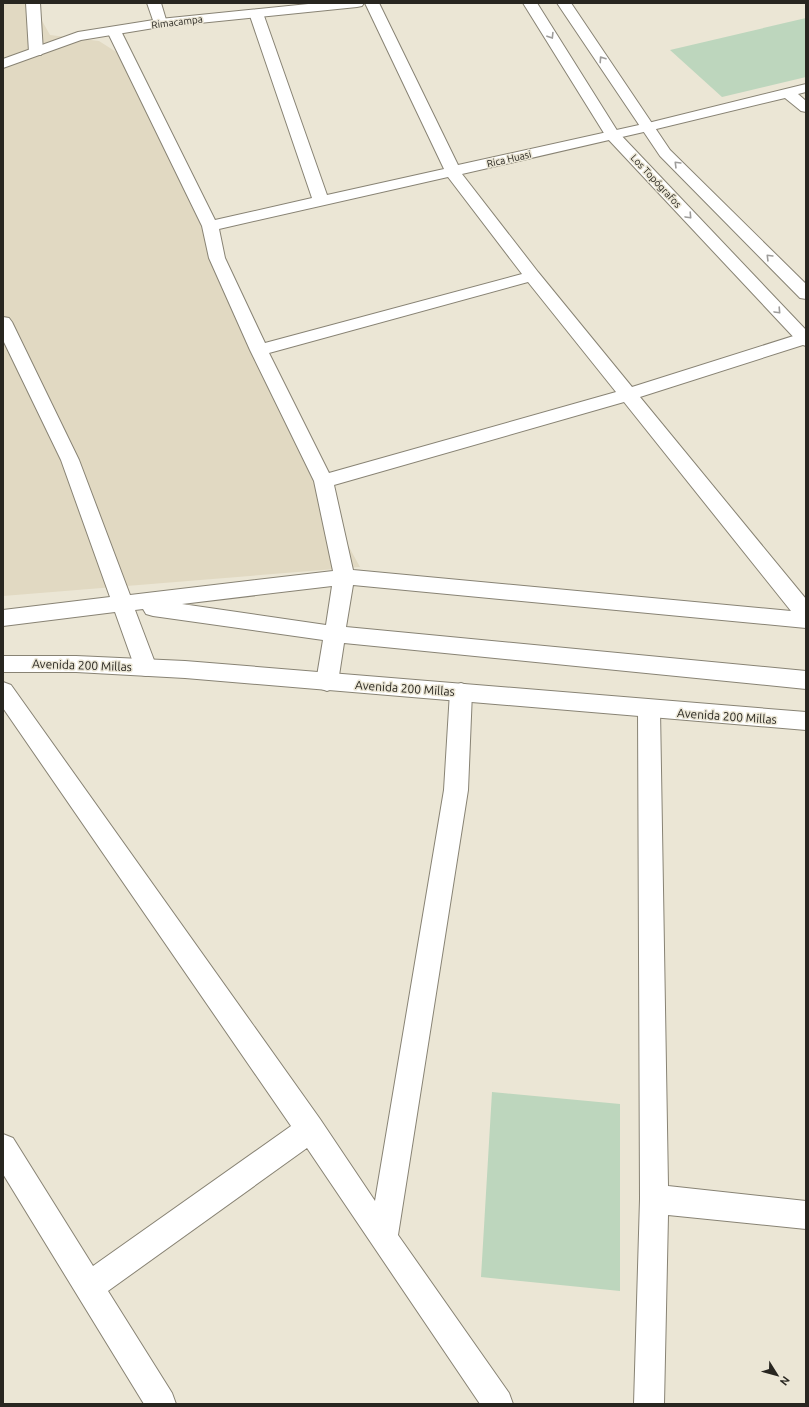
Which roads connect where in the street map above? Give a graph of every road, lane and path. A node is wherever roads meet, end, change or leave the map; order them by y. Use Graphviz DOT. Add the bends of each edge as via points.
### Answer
graph roads {
  1 [pos="33,3"];
  2 [pos="154,3"];
  3 [pos="357,3"];
  4 [pos="372,3"];
  5 [pos="530,3"];
  6 [pos="564,3"];
  7 [pos="284,7"];
  8 [pos="256,13"];
  9 [pos="160,23"];
  10 [pos="114,31"];
  11 [pos="36,52"];
  12 [pos="3,64"];
  13 [pos="806,88"];
  14 [pos="787,92"];
  15 [pos="806,108"];
  16 [pos="648,127"];
  17 [pos="612,136"];
  18 [pos="453,172"];
  19 [pos="321,201"];
  20 [pos="210,226"];
  21 [pos="532,276"];
  22 [pos="806,294"];
  23 [pos="3,322"];
  24 [pos="805,339"];
  25 [pos="259,350"];
  26 [pos="629,394"];
  27 [pos="324,482"];
  28 [pos="344,577"];
  29 [pos="124,604"];
  30 [pos="806,614"];
  31 [pos="3,618"];
  32 [pos="806,620"];
  33 [pos="335,634"];
  34 [pos="3,664"];
  35 [pos="146,668"];
  36 [pos="806,680"];
  37 [pos="327,682"];
  38 [pos="3,691"];
  39 [pos="461,692"];
  40 [pos="648,710"];
  41 [pos="806,721"];
  42 [pos="310,1129"];
  43 [pos="3,1148"];
  44 [pos="654,1199"];
  45 [pos="806,1215"];
  46 [pos="382,1238"];
  47 [pos="90,1286"];
  48 [pos="161,1404"];
  49 [pos="498,1404"];
  50 [pos="649,1404"];
  1 -- 11 [label="street"];
  2 -- 9 [label="street"];
  3 -- 7 [label="street, Rimacampa"];
  4 -- 18 [label="street"];
  5 -- 17 [label="street, Los Topógrafos, one-way"];
  16 -- 6 [label="street, one-way"];
  7 -- 8 [label="street, Rimacampa"];
  8 -- 9 [label="street, Rimacampa"];
  8 -- 19 [label="street"];
  9 -- 10 [label="street, Rimacampa"];
  10 -- 11 [label="street, Rimacampa" via="78,36"];
  10 -- 20 [label="street"];
  11 -- 12 [label="street, Rimacampa"];
  13 -- 14 [label="street, Rica Huasi"];
  14 -- 15 [label="street"];
  14 -- 16 [label="street, Rica Huasi"];
  16 -- 17 [label="street, Rica Huasi"];
  22 -- 16 [label="street, one-way" via="665,152"];
  17 -- 18 [label="street, Rica Huasi"];
  17 -- 24 [label="street, Los Topógrafos, one-way"];
  18 -- 19 [label="street, Rica Huasi"];
  18 -- 21 [label="street"];
  19 -- 20 [label="street, Rica Huasi"];
  20 -- 25 [label="street" via="217,258"];
  21 -- 25 [label="street"];
  21 -- 26 [label="street"];
  23 -- 29 [label="street" via="70,460"];
  24 -- 26 [label="street"];
  25 -- 27 [label="street"];
  26 -- 27 [label="street"];
  26 -- 30 [label="street"];
  27 -- 28 [label="street"];
  28 -- 29 [label="street"];
  28 -- 32 [label="street"];
  28 -- 33 [label="street"];
  29 -- 31 [label="street"];
  29 -- 33 [label="street"];
  29 -- 35 [label="street"];
  33 -- 36 [label="street"];
  33 -- 37 [label="street"];
  34 -- 35 [label="street, Avenida 200 Millas" via="56,663"];
  35 -- 37 [label="street, Avenida 200 Millas"];
  37 -- 39 [label="street, Avenida 200 Millas"];
  38 -- 42 [label="street"];
  39 -- 40 [label="street, Avenida 200 Millas"];
  39 -- 46 [label="street" via="456,790"];
  40 -- 41 [label="street, Avenida 200 Millas"];
  40 -- 44 [label="street"];
  42 -- 46 [label="street"];
  42 -- 47 [label="street"];
  43 -- 47 [label="street"];
  44 -- 45 [label="street"];
  44 -- 50 [label="street"];
  46 -- 49 [label="street"];
  47 -- 48 [label="street"];
}
